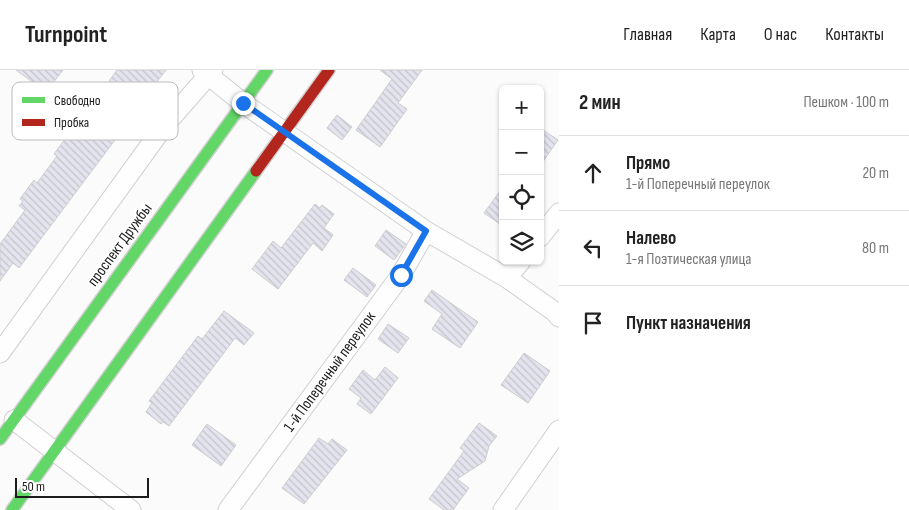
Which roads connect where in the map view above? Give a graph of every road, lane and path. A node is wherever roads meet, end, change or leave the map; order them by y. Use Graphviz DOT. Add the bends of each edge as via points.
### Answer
graph roads {
  1 [pos="267,70"];
  2 [pos="329,70"];
  3 [pos="208,72"];
  4 [pos="243,103"];
  5 [pos="178,109"];
  6 [pos="285,132"];
  7 [pos="154,140"];
  8 [pos="559,213"];
  9 [pos="426,231"];
  10 [pos="544,232"];
  11 [pos="518,265"];
  12 [pos="507,278"];
  13 [pos="559,317"];
  14 [pos="0,352"];
  15 [pos="14,420"];
  16 [pos="559,430"];
  17 [pos="0,439"];
  18 [pos="54,451"];
  19 [pos="12,510"];
  20 [pos="131,510"];
  21 [pos="228,510"];
  22 [pos="503,510"];
  1 -- 4 [label="street, проспект Дружбы"];
  2 -- 6 [label="street"];
  3 -- 4 [label="street"];
  3 -- 5 [label="street"];
  4 -- 6 [label="street"];
  4 -- 15 [label="street, проспект Дружбы"];
  6 -- 9 [label="street"];
  6 -- 18 [label="street"];
  7 -- 14 [label="street"];
  8 -- 10 [label="street"];
  9 -- 12 [label="street"];
  9 -- 21 [label="street, 1-й Поперечный переулок" via="401,275"];
  11 -- 12 [label="street"];
  12 -- 13 [label="street"];
  15 -- 17 [label="street, проспект Дружбы"];
  15 -- 18 [label="street"];
  16 -- 22 [label="street"];
  18 -- 19 [label="street"];
  18 -- 20 [label="street"];
}
